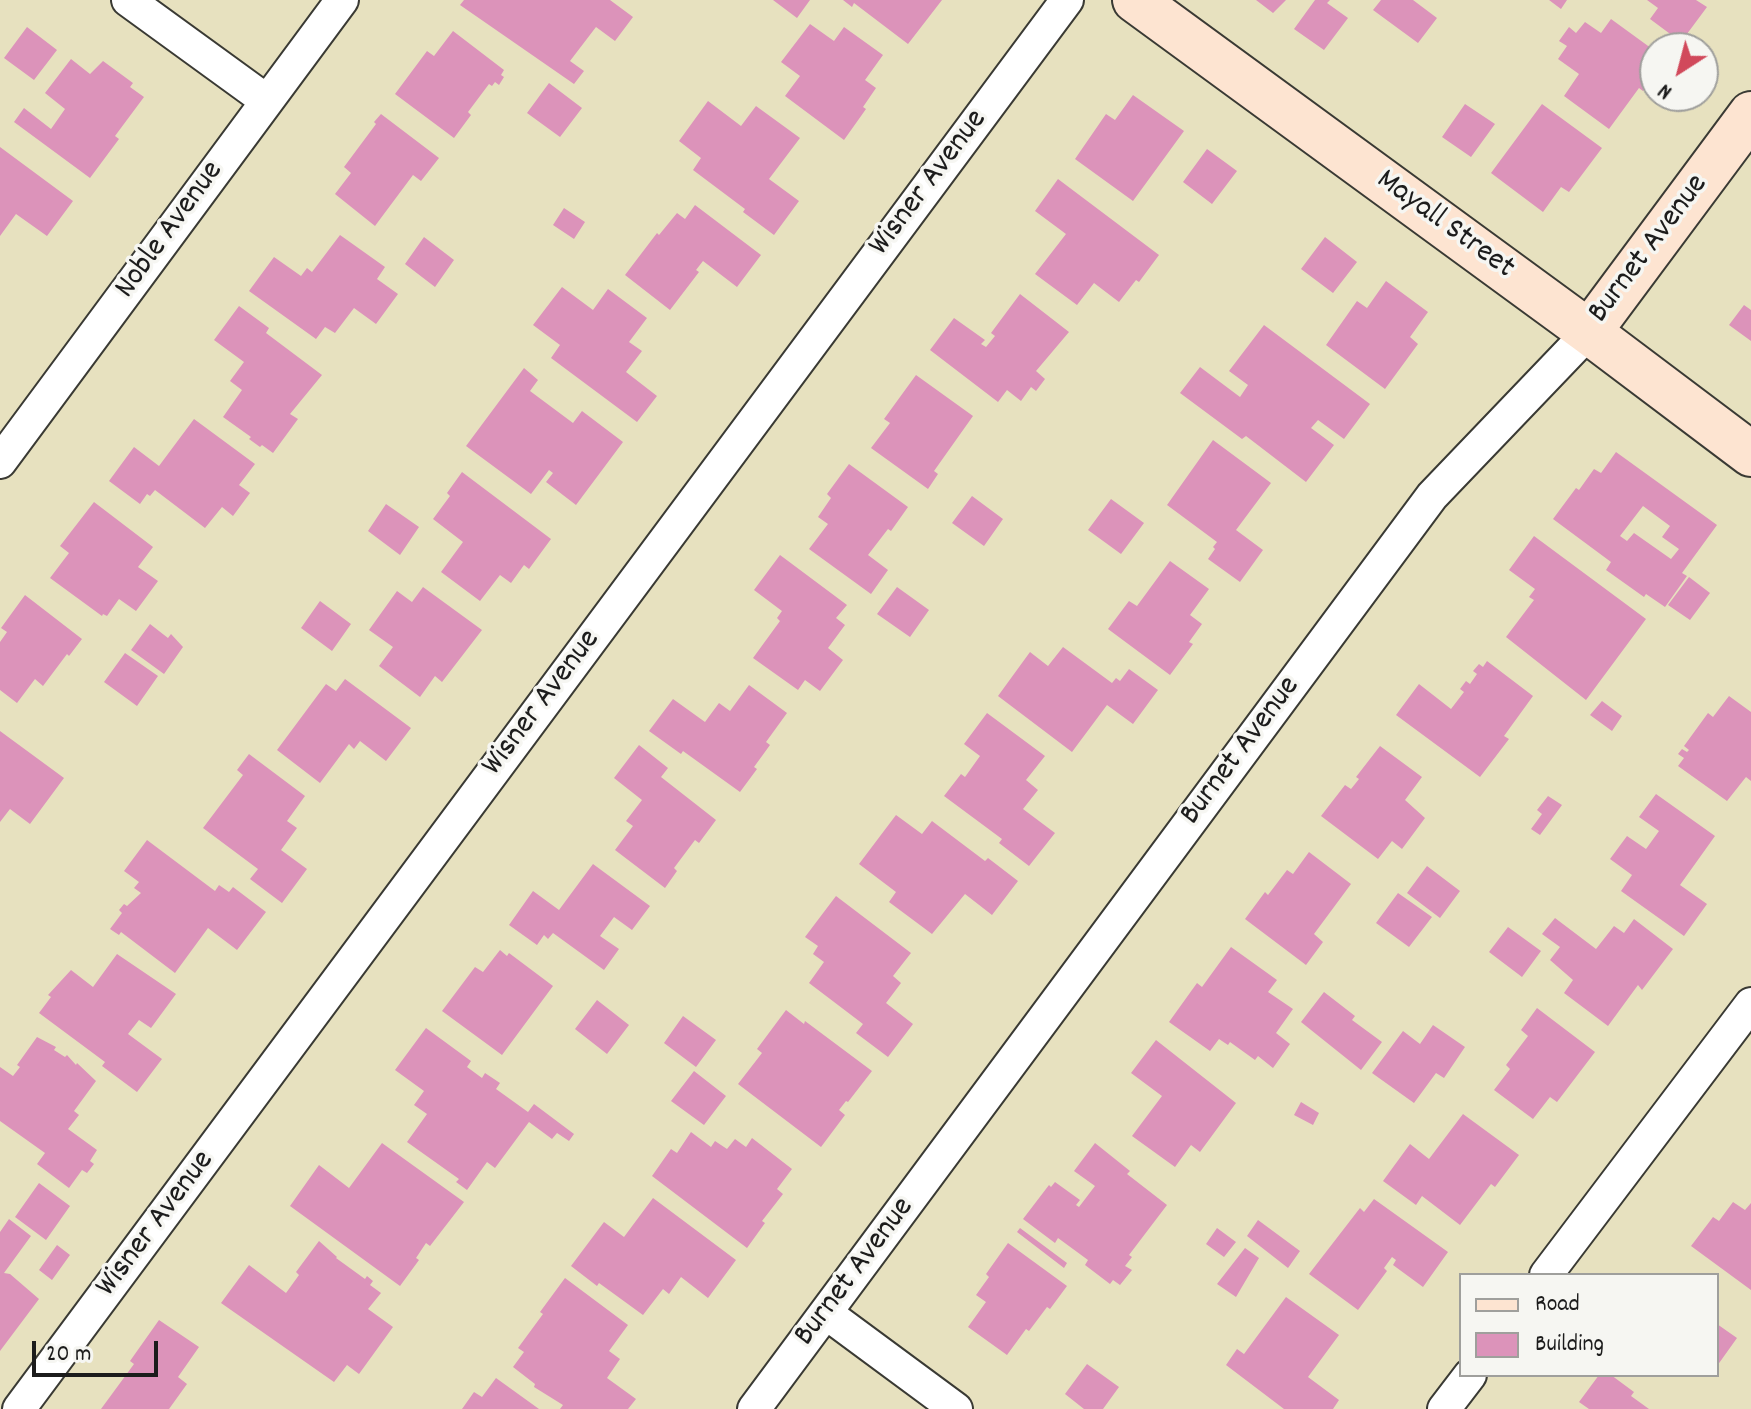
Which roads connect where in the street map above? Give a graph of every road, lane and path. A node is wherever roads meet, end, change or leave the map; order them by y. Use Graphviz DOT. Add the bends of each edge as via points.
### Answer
graph roads {
  1 [pos="128,0"];
  2 [pos="342,0"];
  3 [pos="1067,0"];
  4 [pos="1135,0"];
  5 [pos="267,101"];
  6 [pos="1751,114"];
  7 [pos="1589,332"];
  8 [pos="1751,454"];
  9 [pos="0,462"];
  10 [pos="1751,1004"];
  11 [pos="1548,1273"];
  12 [pos="826,1313"];
  13 [pos="1468,1377"];
  14 [pos="19,1409"];
  15 [pos="754,1409"];
  16 [pos="956,1409"];
  17 [pos="1444,1409"];
  1 -- 5 [label="street"];
  2 -- 5 [label="street, Noble Avenue"];
  3 -- 14 [label="street, Wisner Avenue"];
  4 -- 7 [label="street, Mayall Street"];
  5 -- 9 [label="street, Noble Avenue"];
  6 -- 7 [label="street, Burnet Avenue"];
  7 -- 8 [label="street, Mayall Street"];
  7 -- 12 [label="street, Burnet Avenue" via="1432,496"];
  10 -- 11 [label="street"];
  12 -- 15 [label="street, Burnet Avenue"];
  12 -- 16 [label="street"];
  13 -- 17 [label="street"];
}
